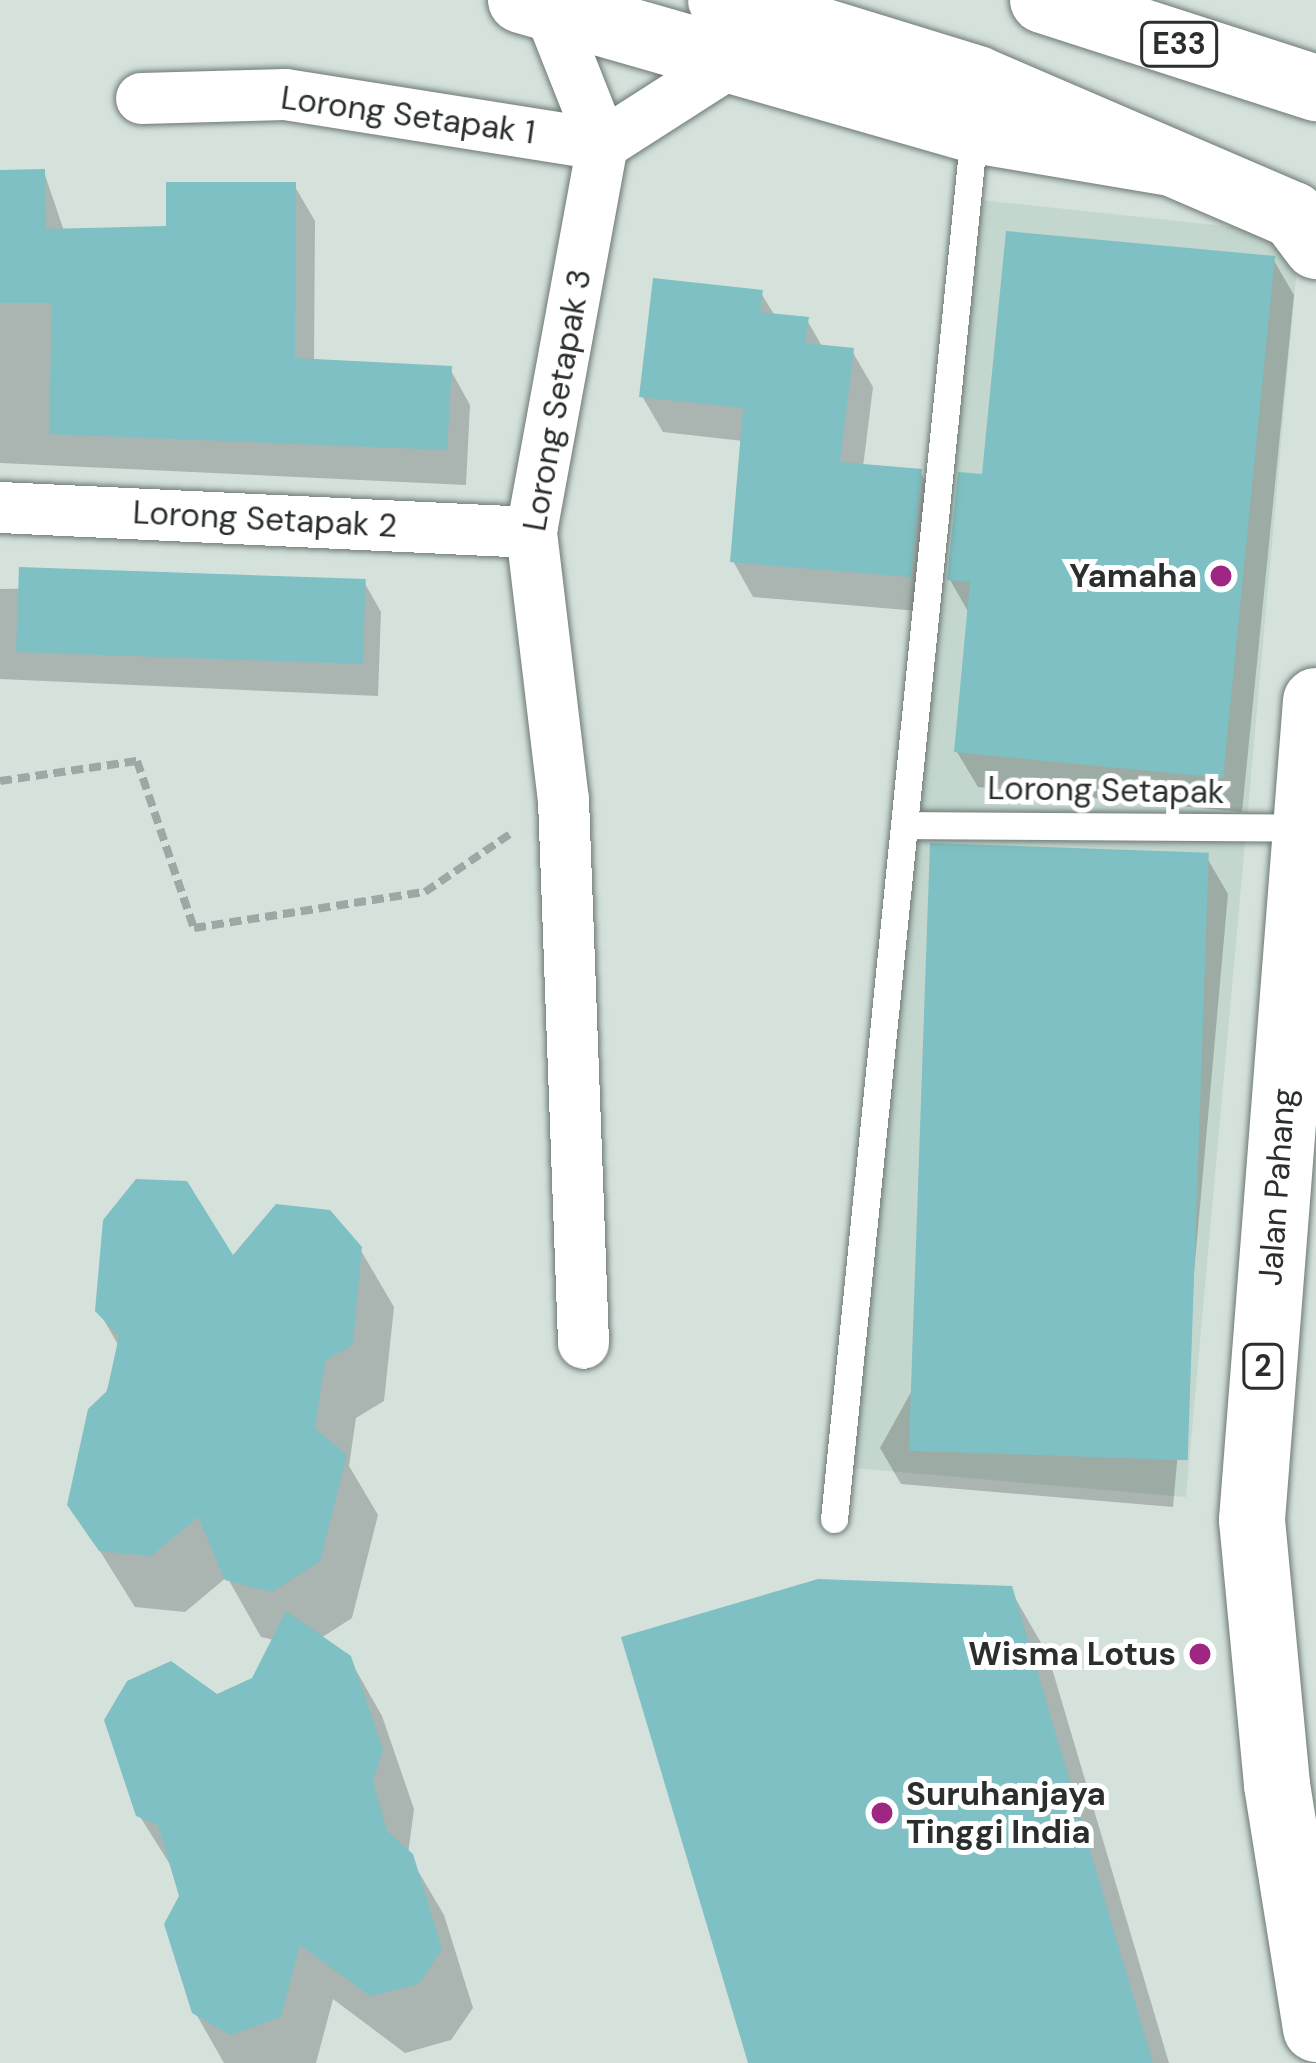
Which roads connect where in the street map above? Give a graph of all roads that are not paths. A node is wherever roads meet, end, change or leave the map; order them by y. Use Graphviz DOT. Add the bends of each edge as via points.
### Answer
graph roads {
  1 [pos="1043,0"];
  2 [pos="535,5"];
  3 [pos="726,31"];
  4 [pos="1316,88"];
  5 [pos="140,98"];
  6 [pos="974,130"];
  7 [pos="602,145"];
  8 [pos="1166,162"];
  9 [pos="1316,245"];
  10 [pos="0,507"];
  11 [pos="531,532"];
  12 [pos="1316,701"];
  13 [pos="908,825"];
  14 [pos="1304,828"];
  15 [pos="583,1342"];
  16 [pos="834,1520"];
  17 [pos="1316,2029"];
  1 -- 4 [label="main road, E33"];
  2 -- 3 [label="main road"];
  2 -- 7 [label="street"];
  3 -- 6 [label="main road"];
  3 -- 7 [label="street"];
  3 -- 8 [label="main road" via="977,79"];
  5 -- 7 [label="street, Lorong Setapak 1" via="285,94"];
  6 -- 8 [label="main road"];
  6 -- 13 [label="lane"];
  7 -- 11 [label="street, Lorong Setapak 3"];
  8 -- 9 [label="main road" via="1293,214"];
  10 -- 11 [label="street, Lorong Setapak 2"];
  11 -- 15 [label="street, Lorong Setapak 3" via="563,799"];
  12 -- 14 [label="main road, Jalan Pahang / 2"];
  13 -- 14 [label="lane, Lorong Setapak"];
  13 -- 16 [label="lane"];
  14 -- 17 [label="main road, Jalan Pahang / 2" via="1252,1520 1277,1785"];
}
